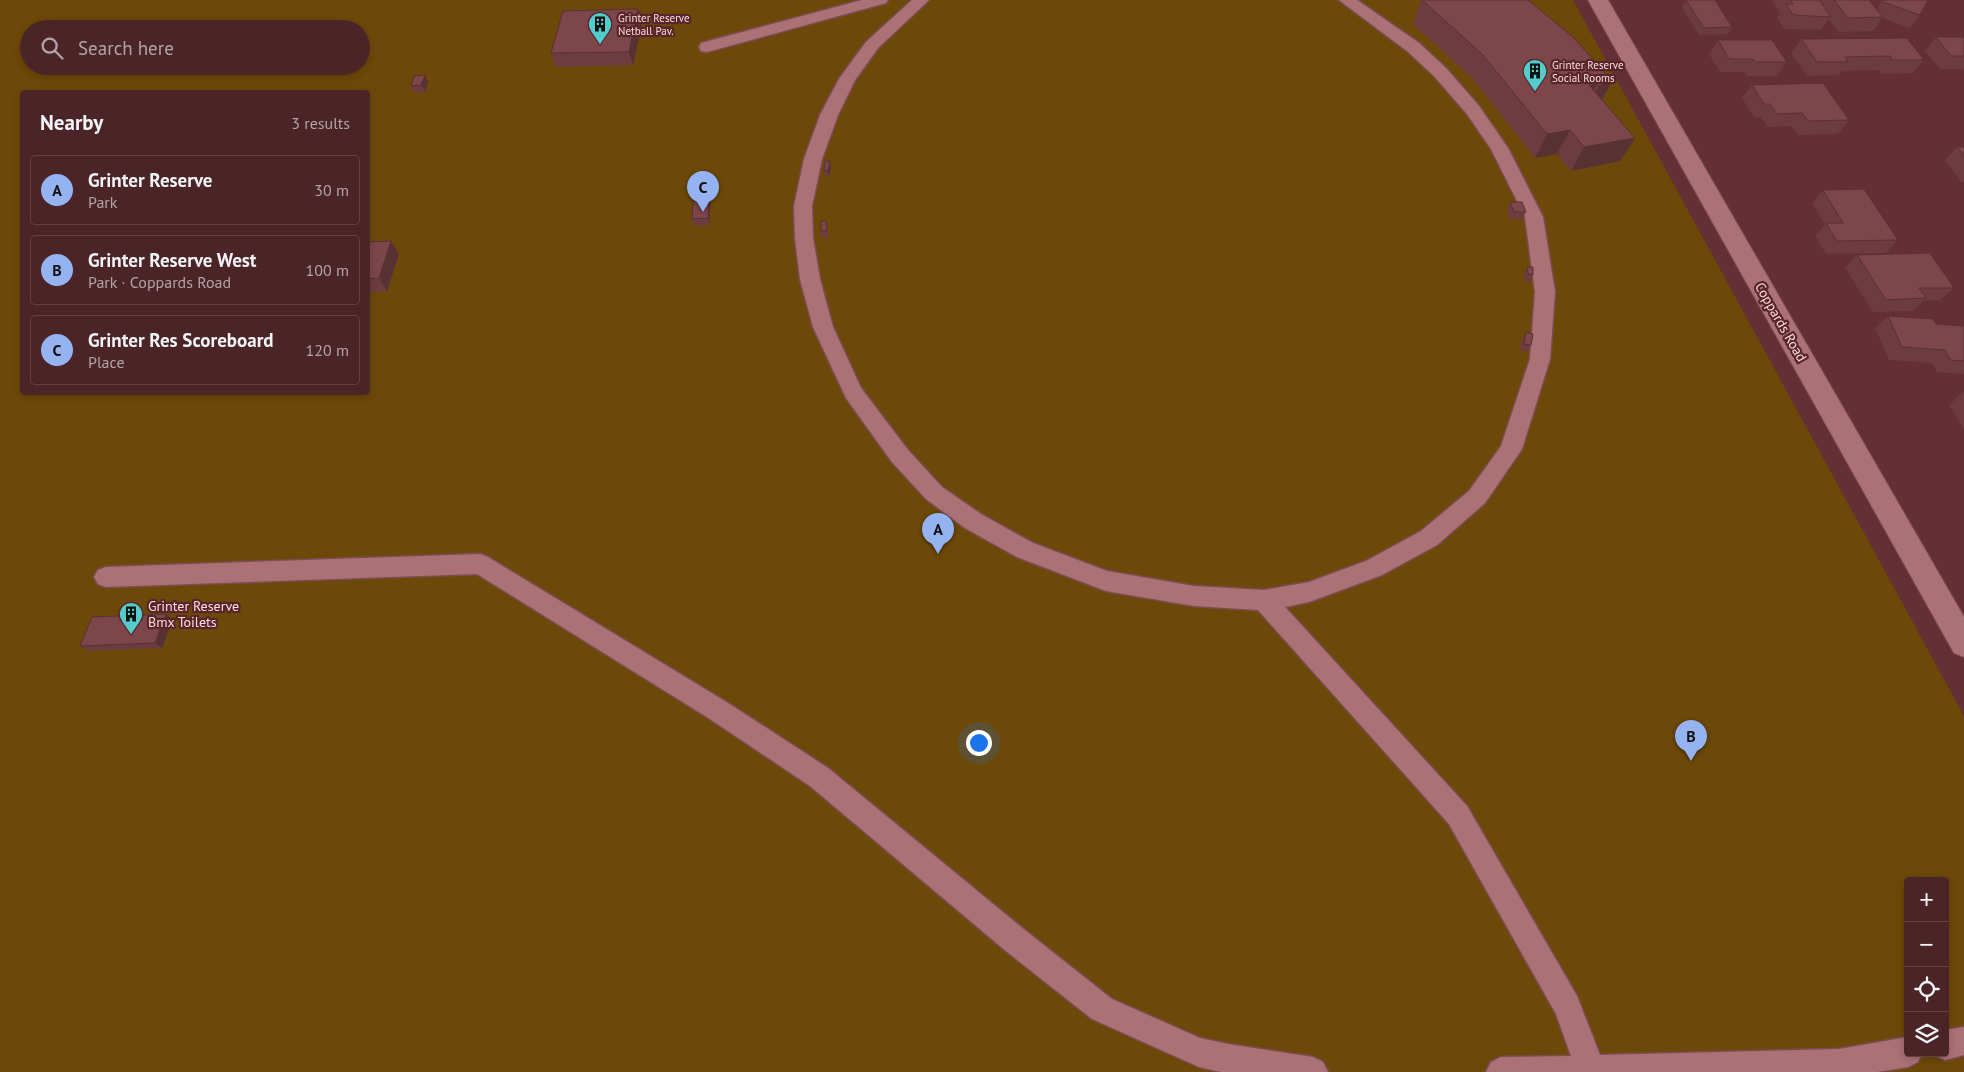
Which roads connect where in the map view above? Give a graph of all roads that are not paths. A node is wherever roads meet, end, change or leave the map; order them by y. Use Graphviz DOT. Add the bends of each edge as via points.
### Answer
graph roads {
  1 [pos="880,0"];
  2 [pos="921,0"];
  3 [pos="1347,0"];
  4 [pos="1598,0"];
  5 [pos="707,47"];
  6 [pos="106,577"];
  7 [pos="1264,600"];
  8 [pos="1964,644"];
  9 [pos="1964,1041"];
  10 [pos="1949,1044"];
  11 [pos="1904,1053"];
  12 [pos="1228,1066"];
  13 [pos="1841,1068"];
  14 [pos="1591,1070"];
  15 [pos="1313,1072"];
  16 [pos="1501,1072"];
  1 -- 5 [label="lane"];
  2 -- 7 [label="lane" via="872,45 848,79 829,115 813,159 803,206 810,279 823,327 853,392 900,456 934,493 973,521 1026,550 1106,581 1194,596"];
  3 -- 7 [label="lane" via="1413,47 1440,72 1473,110 1499,148 1534,217 1545,292 1540,359 1511,449 1477,497 1429,538 1374,568 1309,592"];
  4 -- 8 [label="street, Coppards Road"];
  6 -- 12 [label="lane" via="480,564 719,711 819,777 1102,1009"];
  7 -- 14 [label="lane" via="1458,815 1567,1006"];
  9 -- 10 [label="lane"];
  11 -- 13 [label="lane"];
  12 -- 15 [label="lane"];
  13 -- 14 [label="lane"];
  14 -- 16 [label="lane"];
}
